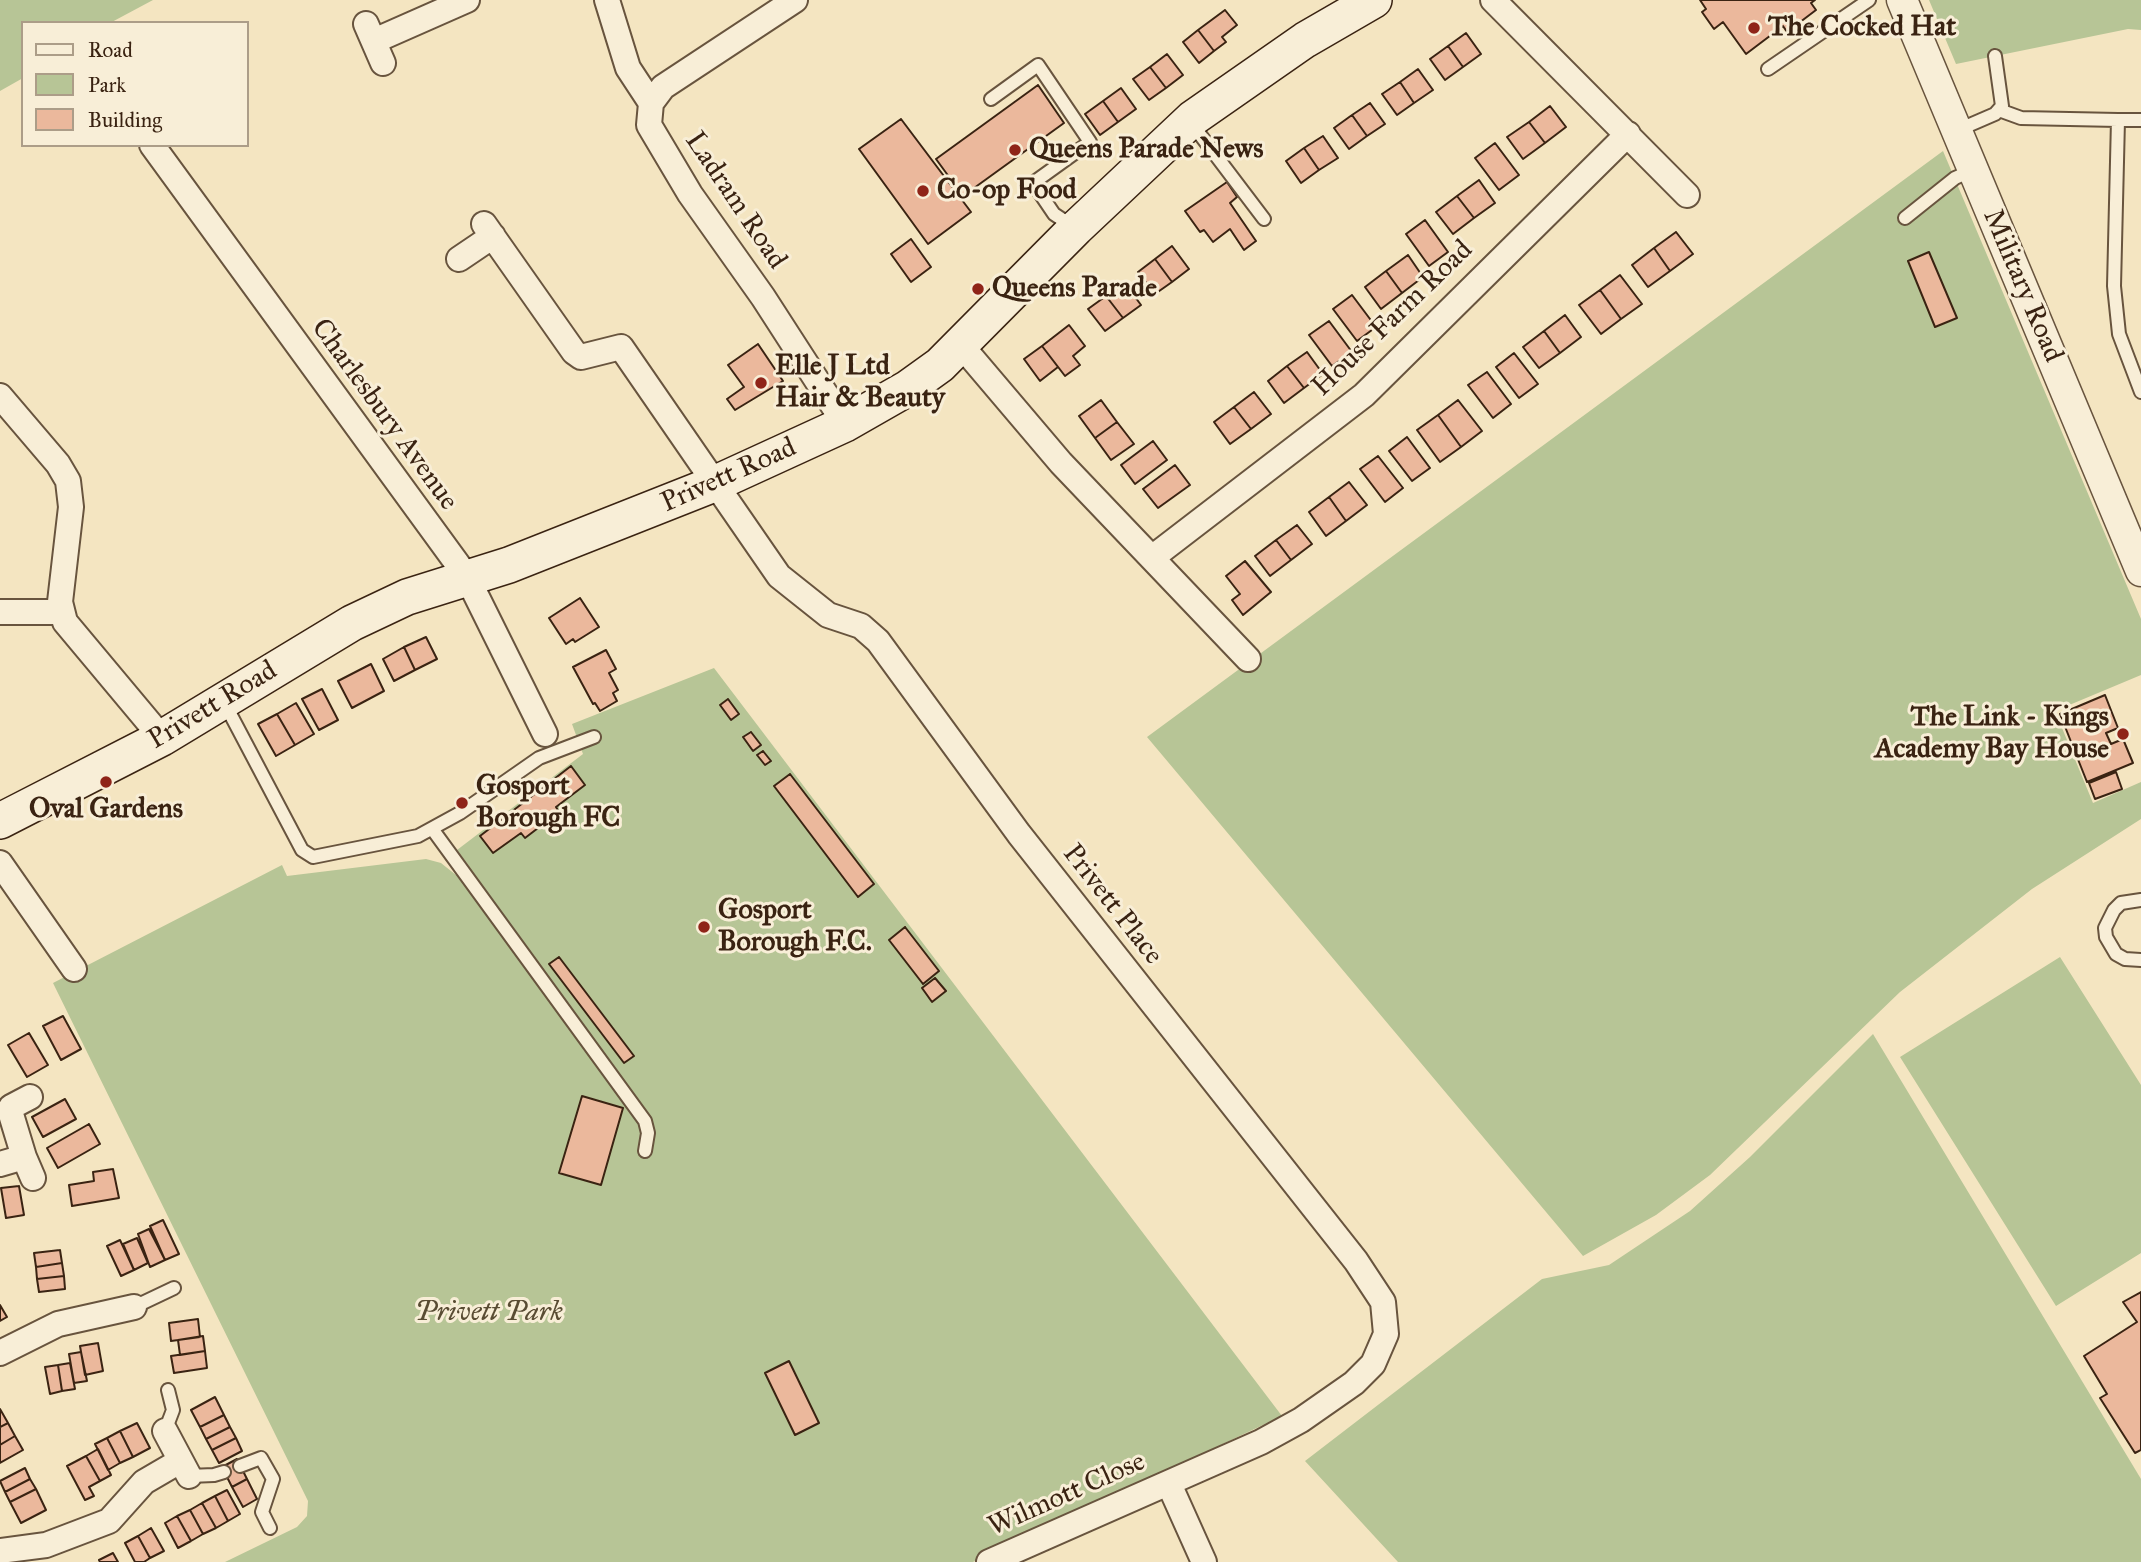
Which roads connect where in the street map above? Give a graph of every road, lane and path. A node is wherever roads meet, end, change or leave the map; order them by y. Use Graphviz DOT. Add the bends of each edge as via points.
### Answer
graph roads {
  1 [pos="467,0"];
  2 [pos="607,0"];
  3 [pos="795,0"];
  4 [pos="1374,0"];
  5 [pos="1493,0"];
  6 [pos="1869,0"];
  7 [pos="1902,0"];
  8 [pos="374,43"];
  9 [pos="1995,56"];
  10 [pos="1768,69"];
  11 [pos="991,99"];
  12 [pos="651,103"];
  13 [pos="1999,110"];
  14 [pos="2118,120"];
  15 [pos="2141,120"];
  16 [pos="1190,121"];
  17 [pos="1958,131"];
  18 [pos="1628,134"];
  19 [pos="153,147"];
  20 [pos="1973,170"];
  21 [pos="1687,195"];
  22 [pos="1905,218"];
  23 [pos="1264,219"];
  24 [pos="1076,228"];
  25 [pos="459,259"];
  26 [pos="960,344"];
  27 [pos="2141,392"];
  28 [pos="0,396"];
  29 [pos="845,424"];
  30 [pos="714,484"];
  31 [pos="1153,557"];
  32 [pos="2141,571"];
  33 [pos="467,577"];
  34 [pos="0,612"];
  35 [pos="61,612"];
  36 [pos="1248,659"];
  37 [pos="223,701"];
  38 [pos="594,737"];
  39 [pos="162,738"];
  40 [pos="547,744"];
  41 [pos="0,821"];
  42 [pos="433,830"];
  43 [pos="0,863"];
  44 [pos="2141,900"];
  45 [pos="2141,960"];
  46 [pos="74,969"];
  47 [pos="30,1097"];
  48 [pos="645,1150"];
  49 [pos="0,1164"];
  50 [pos="174,1288"];
  51 [pos="135,1307"];
  52 [pos="0,1353"];
  53 [pos="168,1390"];
  54 [pos="1344,1391"];
  55 [pos="166,1431"];
  56 [pos="240,1466"];
  57 [pos="184,1469"];
  58 [pos="224,1472"];
  59 [pos="1169,1483"];
  60 [pos="270,1528"];
  61 [pos="0,1551"];
  62 [pos="989,1562"];
  63 [pos="1204,1562"];
  1 -- 8 [label="street"];
  2 -- 12 [label="street, Ladram Road" via="628,68"];
  3 -- 12 [label="street" via="663,86"];
  4 -- 16 [label="main road, Privett Road" via="1304,40"];
  5 -- 18 [label="street"];
  6 -- 10 [label="lane"];
  7 -- 17 [label="street, Military Road"];
  9 -- 13 [label="lane"];
  11 -- 24 [label="lane" via="1038,65 1090,142 1033,183 1054,214"];
  12 -- 29 [label="street, Ladram Road" via="649,125 690,194"];
  13 -- 14 [label="lane" via="2021,118"];
  13 -- 17 [label="lane"];
  14 -- 15 [label="lane"];
  14 -- 27 [label="lane" via="2114,300 2119,334"];
  16 -- 23 [label="lane"];
  16 -- 24 [label="main road, Privett Road"];
  17 -- 20 [label="street, Military Road"];
  18 -- 21 [label="street"];
  18 -- 31 [label="street, House Farm Road" via="1364,395"];
  19 -- 33 [label="street, Charlesbury Avenue"];
  20 -- 22 [label="lane" via="1955,178"];
  20 -- 32 [label="street, Military Road"];
  24 -- 26 [label="main road, Privett Road"];
  25 -- 30 [label="street, Privett Place" via="488,230 574,352 581,357 621,347"];
  26 -- 29 [label="main road, Privett Road" via="908,388"];
  26 -- 31 [label="street" via="1061,463"];
  28 -- 35 [label="street" via="68,481 71,507"];
  29 -- 30 [label="main road, Privett Road"];
  30 -- 33 [label="main road, Privett Road" via="509,565"];
  30 -- 54 [label="street, Privett Place" via="785,582 828,615 861,626 878,641 1018,834 1371,1281 1385,1311 1382,1347 1364,1374"];
  31 -- 36 [label="street"];
  33 -- 37 [label="main road, Privett Road" via="407,597 352,623"];
  33 -- 40 [label="street, Charlesbury Avenue"];
  34 -- 35 [label="street"];
  35 -- 39 [label="street" via="70,630"];
  37 -- 39 [label="main road, Privett Road"];
  37 -- 42 [label="lane" via="308,856 411,839"];
  38 -- 40 [label="lane"];
  39 -- 41 [label="main road, Privett Road"];
  40 -- 42 [label="lane"];
  42 -- 48 [label="lane" via="645,1121"];
  43 -- 46 [label="street"];
  44 -- 45 [label="lane" via="2113,909 2105,928 2116,954"];
  47 -- 49 [label="street" via="10,1111 28,1168"];
  50 -- 51 [label="lane"];
  51 -- 52 [label="street" via="58,1324"];
  53 -- 55 [label="lane" via="173,1410"];
  54 -- 59 [label="street, Wilmott Close" via="1277,1434"];
  55 -- 57 [label="street"];
  56 -- 60 [label="lane" via="261,1458 273,1479 262,1512"];
  57 -- 58 [label="lane"];
  57 -- 61 [label="street" via="144,1482 109,1521 64,1540"];
  59 -- 62 [label="street, Wilmott Close"];
  59 -- 63 [label="street, Wilmott Close"];
}
